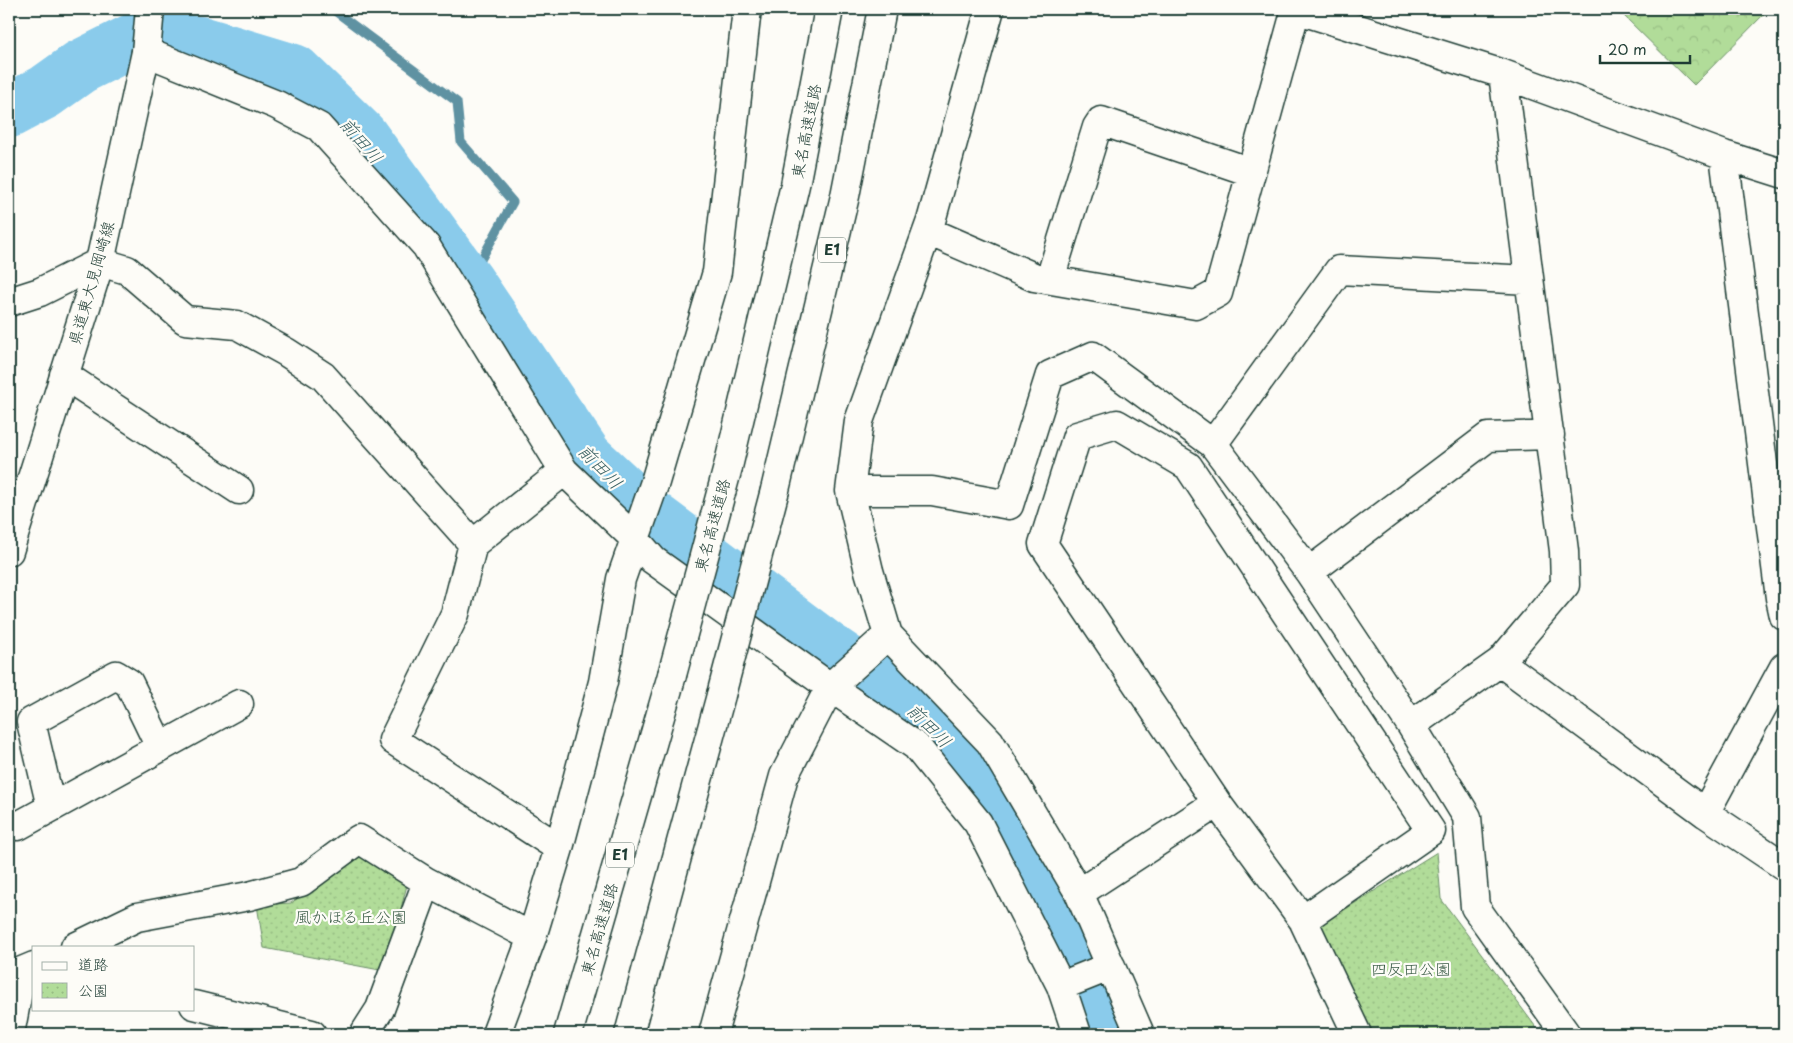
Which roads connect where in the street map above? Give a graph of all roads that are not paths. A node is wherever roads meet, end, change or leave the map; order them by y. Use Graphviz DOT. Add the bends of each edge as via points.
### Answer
graph roads {
  1 [pos="747,9"];
  2 [pos="829,9"];
  3 [pos="882,9"];
  4 [pos="990,9"];
  5 [pos="1296,9"];
  6 [pos="149,10"];
  7 [pos="146,52"];
  8 [pos="1503,74"];
  9 [pos="1724,155"];
  10 [pos="1251,172"];
  11 [pos="1784,174"];
  12 [pos="928,231"];
  13 [pos="100,262"];
  14 [pos="1050,279"];
  15 [pos="1530,280"];
  16 [pos="9,302"];
  17 [pos="64,375"];
  18 [pos="1550,435"];
  19 [pos="1213,444"];
  20 [pos="564,471"];
  21 [pos="239,490"];
  22 [pos="850,491"];
  23 [pos="634,538"];
  24 [pos="473,544"];
  25 [pos="9,551"];
  26 [pos="1309,572"];
  27 [pos="1784,616"];
  28 [pos="888,635"];
  29 [pos="1500,662"];
  30 [pos="1784,667"];
  31 [pos="830,687"];
  32 [pos="239,704"];
  33 [pos="1411,725"];
  34 [pos="160,747"];
  35 [pos="1218,803"];
  36 [pos="51,807"];
  37 [pos="1705,813"];
  38 [pos="9,823"];
  39 [pos="559,848"];
  40 [pos="1784,866"];
  41 [pos="427,882"];
  42 [pos="1079,893"];
  43 [pos="1303,920"];
  44 [pos="532,936"];
  45 [pos="88,944"];
  46 [pos="1111,966"];
  47 [pos="32,967"];
  48 [pos="1060,986"];
  49 [pos="195,1005"];
  50 [pos="10,1034"];
  51 [pos="312,1034"];
  52 [pos="364,1034"];
  53 [pos="496,1034"];
  54 [pos="568,1034"];
  55 [pos="629,1034"];
  56 [pos="713,1034"];
  57 [pos="1077,1034"];
  58 [pos="1140,1034"];
  59 [pos="1358,1034"];
  60 [pos="1566,1034"];
  1 -- 23 [label="main road" via="717,272 655,482"];
  2 -- 54 [label="main road, 東名高速道路 / E1, bridge" via="795,185 728,467 672,676"];
  3 -- 55 [label="main road, E1, bridge" via="845,196 775,490"];
  4 -- 12 [label="main road"];
  5 -- 8 [label="main road"];
  5 -- 10 [label="main road"];
  6 -- 7 [label="main road, 県道東大見岡崎線"];
  7 -- 13 [label="main road, 県道東大見岡崎線"];
  7 -- 20 [label="main road" via="277,105 319,127 426,246"];
  8 -- 9 [label="main road"];
  8 -- 15 [label="main road"];
  9 -- 11 [label="main road"];
  9 -- 27 [label="main road"];
  10 -- 14 [label="main road" via="1218,294 1196,305"];
  10 -- 14 [label="main road" via="1101,121"];
  12 -- 14 [label="main road" via="1034,277"];
  12 -- 22 [label="main road" via="859,421"];
  13 -- 16 [label="main road" via="40,292"];
  13 -- 17 [label="main road, 県道東大見岡崎線"];
  13 -- 24 [label="main road" via="126,270 185,320 236,325 323,376"];
  15 -- 18 [label="main road"];
  15 -- 19 [label="main road" via="1339,270"];
  17 -- 21 [label="main road"];
  17 -- 25 [label="main road, 県道東大見岡崎線"];
  18 -- 26 [label="main road" via="1488,437"];
  18 -- 29 [label="main road" via="1565,585"];
  19 -- 22 [label="main road" via="1093,356 1050,375 1008,504 932,491"];
  19 -- 26 [label="main road"];
  20 -- 23 [label="main road"];
  20 -- 24 [label="main road"];
  22 -- 28 [label="main road"];
  23 -- 31 [label="main road" via="653,560"];
  23 -- 39 [label="main road" via="621,580 603,682"];
  24 -- 39 [label="main road" via="455,614 393,740"];
  26 -- 33 [label="main road"];
  28 -- 31 [label="main road"];
  28 -- 42 [label="main road" via="990,742"];
  29 -- 33 [label="main road"];
  29 -- 37 [label="main road"];
  30 -- 37 [label="main road"];
  31 -- 48 [label="main road" via="916,746 978,823"];
  31 -- 56 [label="main road" via="784,776"];
  32 -- 34 [label="main road"];
  33 -- 60 [label="main road" via="1467,817 1475,907"];
  34 -- 36 [label="main road"];
  34 -- 36 [label="main road" via="129,683 116,675 31,722"];
  35 -- 42 [label="main road"];
  35 -- 43 [label="main road"];
  35 -- 43 [label="main road" via="1043,544 1077,436 1117,424 1188,466 1431,831"];
  36 -- 38 [label="main road" via="18,826"];
  37 -- 40 [label="main road"];
  39 -- 44 [label="main road"];
  41 -- 44 [label="main road"];
  41 -- 45 [label="main road" via="360,839 301,882 249,896 137,917"];
  41 -- 52 [label="main road" via="380,1009"];
  42 -- 46 [label="main road"];
  43 -- 59 [label="main road"];
  44 -- 53 [label="main road"];
  46 -- 48 [label="main road"];
  46 -- 58 [label="main road"];
  47 -- 50 [label="main road" via="22,971"];
  48 -- 57 [label="main road"];
  49 -- 51 [label="main road"];
}
